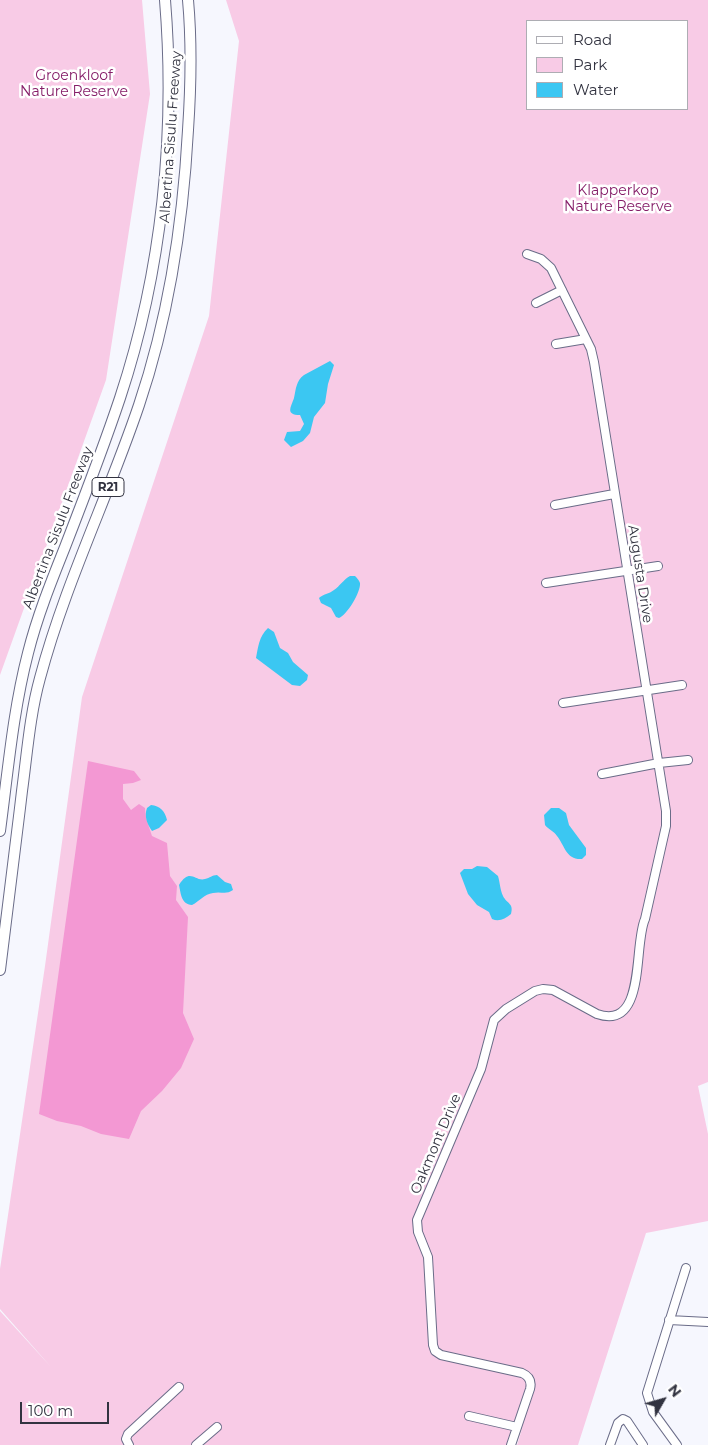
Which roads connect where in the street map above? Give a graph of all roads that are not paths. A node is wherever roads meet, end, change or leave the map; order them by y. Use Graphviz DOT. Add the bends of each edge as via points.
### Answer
graph roads {
  1 [pos="165,0"];
  2 [pos="188,0"];
  3 [pos="527,254"];
  4 [pos="562,290"];
  5 [pos="536,304"];
  6 [pos="586,339"];
  7 [pos="556,344"];
  8 [pos="614,494"];
  9 [pos="555,505"];
  10 [pos="658,566"];
  11 [pos="627,570"];
  12 [pos="546,583"];
  13 [pos="682,685"];
  14 [pos="646,689"];
  15 [pos="562,703"];
  16 [pos="688,760"];
  17 [pos="659,763"];
  18 [pos="602,774"];
  19 [pos="0,830"];
  20 [pos="645,919"];
  21 [pos="0,970"];
  22 [pos="686,1268"];
  23 [pos="669,1320"];
  24 [pos="708,1322"];
  25 [pos="179,1387"];
  26 [pos="469,1416"];
  27 [pos="217,1427"];
  28 [pos="518,1427"];
  29 [pos="129,1445"];
  30 [pos="196,1445"];
  31 [pos="511,1445"];
  32 [pos="610,1445"];
  33 [pos="643,1445"];
  34 [pos="677,1445"];
  1 -- 19 [label="highway, Albertina Sisulu Freeway / R21" via="169,90 167,145 149,284 120,397 28,652"];
  2 -- 21 [label="highway, Albertina Sisulu Freeway / R21" via="191,48 184,190 164,316 140,403 54,631 39,680"];
  3 -- 4 [label="street, Augusta Drive" via="548,264"];
  4 -- 5 [label="street"];
  4 -- 6 [label="street, Augusta Drive"];
  6 -- 7 [label="street"];
  6 -- 8 [label="street, Augusta Drive" via="594,362"];
  8 -- 9 [label="street"];
  8 -- 11 [label="street, Augusta Drive"];
  10 -- 11 [label="street"];
  11 -- 12 [label="street"];
  11 -- 14 [label="street, Augusta Drive"];
  13 -- 14 [label="street"];
  14 -- 15 [label="street"];
  14 -- 17 [label="street, Augusta Drive"];
  16 -- 17 [label="street"];
  17 -- 18 [label="street"];
  17 -- 20 [label="street, Augusta Drive" via="667,818"];
  20 -- 28 [label="street, Oakmont Drive" via="633,995 629,1005 620,1013 601,1016 556,991 543,989 513,1004 494,1020 483,1063 417,1220 428,1257 434,1348 441,1355 528,1376 531,1386"];
  22 -- 23 [label="street"];
  23 -- 24 [label="street"];
  23 -- 34 [label="street" via="647,1393 653,1412"];
  25 -- 29 [label="street" via="128,1434 126,1441"];
  26 -- 28 [label="street"];
  27 -- 30 [label="street"];
  28 -- 31 [label="street, Oakmont Drive"];
  32 -- 33 [label="street" via="618,1423 623,1419"];
}
